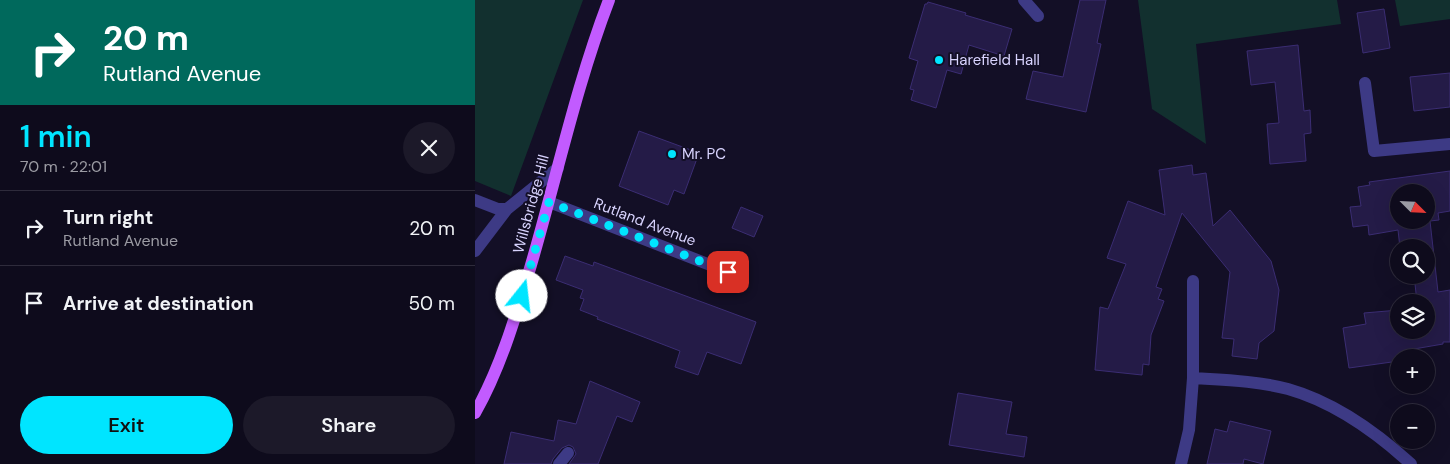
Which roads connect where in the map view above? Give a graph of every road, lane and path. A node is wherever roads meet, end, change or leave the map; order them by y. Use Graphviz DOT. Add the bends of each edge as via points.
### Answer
graph roads {
  1 [pos="609,0"];
  2 [pos="1024,0"];
  3 [pos="1038,16"];
  4 [pos="1365,83"];
  5 [pos="1450,144"];
  6 [pos="558,168"];
  7 [pos="475,200"];
  8 [pos="549,202"];
  9 [pos="507,210"];
  10 [pos="475,251"];
  11 [pos="728,272"];
  12 [pos="1193,281"];
  13 [pos="1193,378"];
  14 [pos="475,413"];
  15 [pos="568,453"];
  16 [pos="559,464"];
  17 [pos="1181,464"];
  18 [pos="1411,464"];
  1 -- 6 [label="main road, Willsbridge Hill" via="573,107"];
  2 -- 3 [label="street"];
  4 -- 5 [label="street" via="1374,152"];
  6 -- 8 [label="main road, Willsbridge Hill"];
  6 -- 9 [label="street"];
  7 -- 9 [label="street"];
  8 -- 11 [label="street, Rutland Avenue"];
  8 -- 14 [label="main road, Willsbridge Hill" via="498,367"];
  9 -- 10 [label="street"];
  12 -- 13 [label="street"];
  13 -- 17 [label="street" via="1189,430"];
  13 -- 18 [label="street" via="1250,382 1313,398 1359,422"];
  15 -- 16 [label="street"];
}
